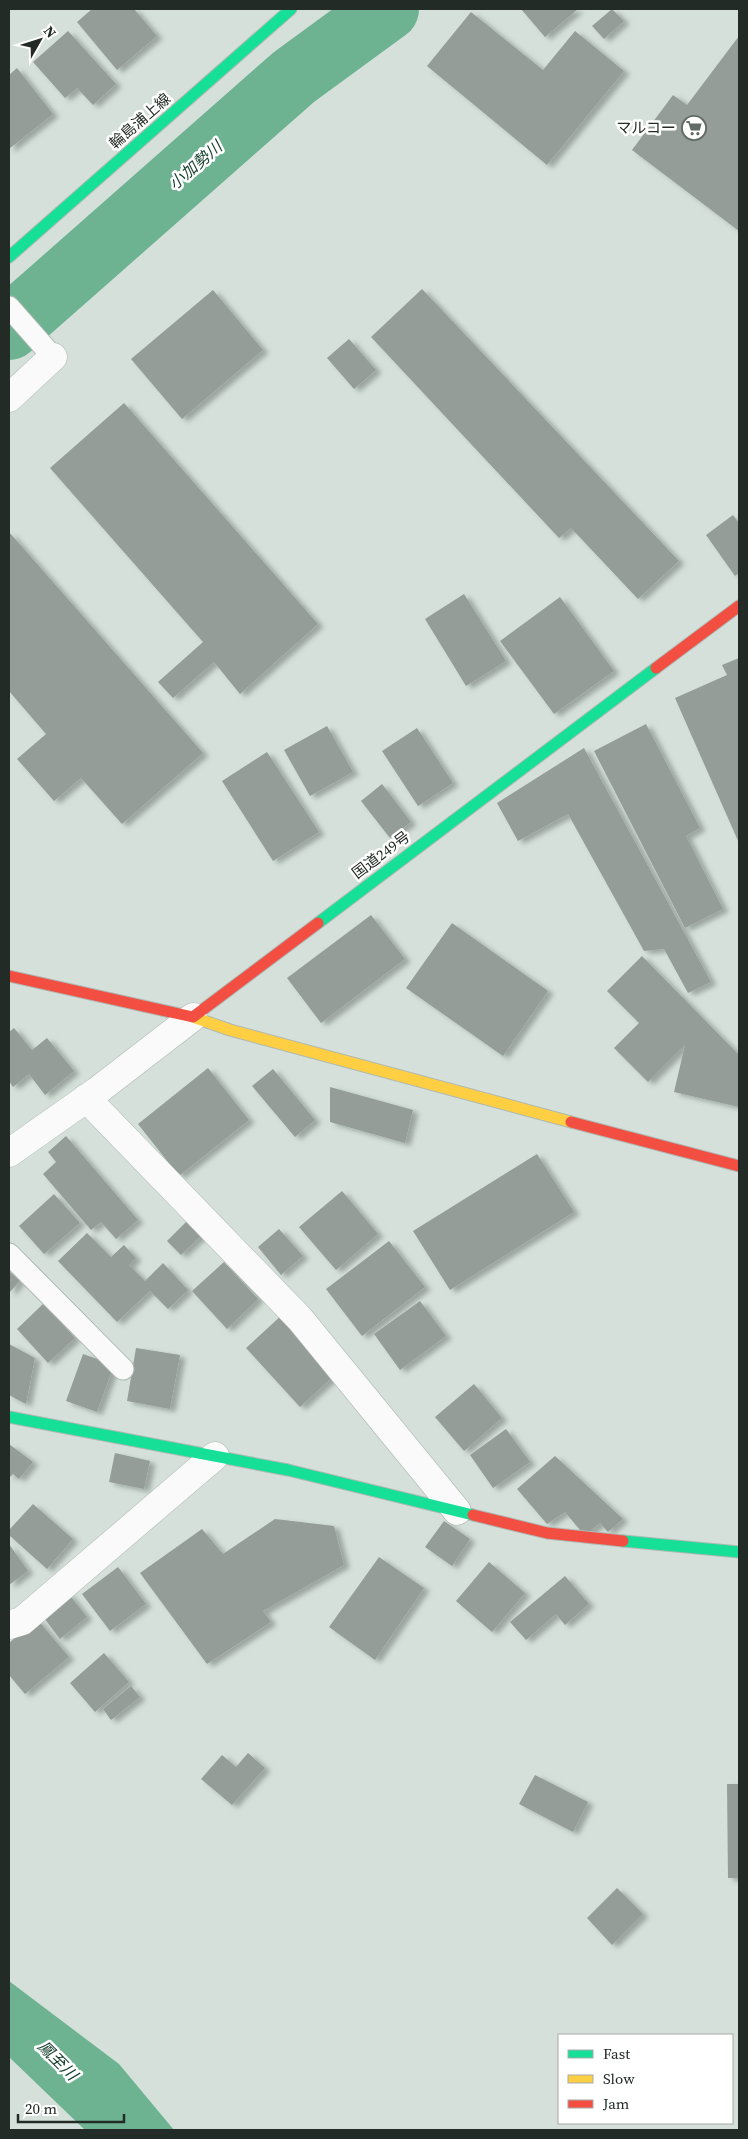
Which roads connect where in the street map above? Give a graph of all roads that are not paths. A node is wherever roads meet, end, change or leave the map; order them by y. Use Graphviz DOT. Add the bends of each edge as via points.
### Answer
graph roads {
  1 [pos="291,9"];
  2 [pos="9,256"];
  3 [pos="9,307"];
  4 [pos="53,357"];
  5 [pos="9,398"];
  6 [pos="739,606"];
  7 [pos="9,976"];
  8 [pos="193,1017"];
  9 [pos="86,1098"];
  10 [pos="9,1153"];
  11 [pos="739,1166"];
  12 [pos="9,1254"];
  13 [pos="123,1369"];
  14 [pos="9,1417"];
  15 [pos="215,1456"];
  16 [pos="457,1511"];
  17 [pos="739,1552"];
  18 [pos="9,1625"];
  1 -- 2 [label="main road, 輪島浦上線"];
  3 -- 4 [label="lane"];
  4 -- 5 [label="street"];
  6 -- 8 [label="main road, 国道249号"];
  7 -- 8 [label="main road"];
  8 -- 9 [label="street"];
  8 -- 11 [label="main road" via="452,1091"];
  9 -- 10 [label="street"];
  9 -- 16 [label="street" via="300,1319"];
  12 -- 13 [label="lane"];
  14 -- 15 [label="main road"];
  15 -- 16 [label="main road" via="288,1470"];
  15 -- 18 [label="street" via="22,1620"];
  16 -- 17 [label="main road" via="547,1533"];
}
